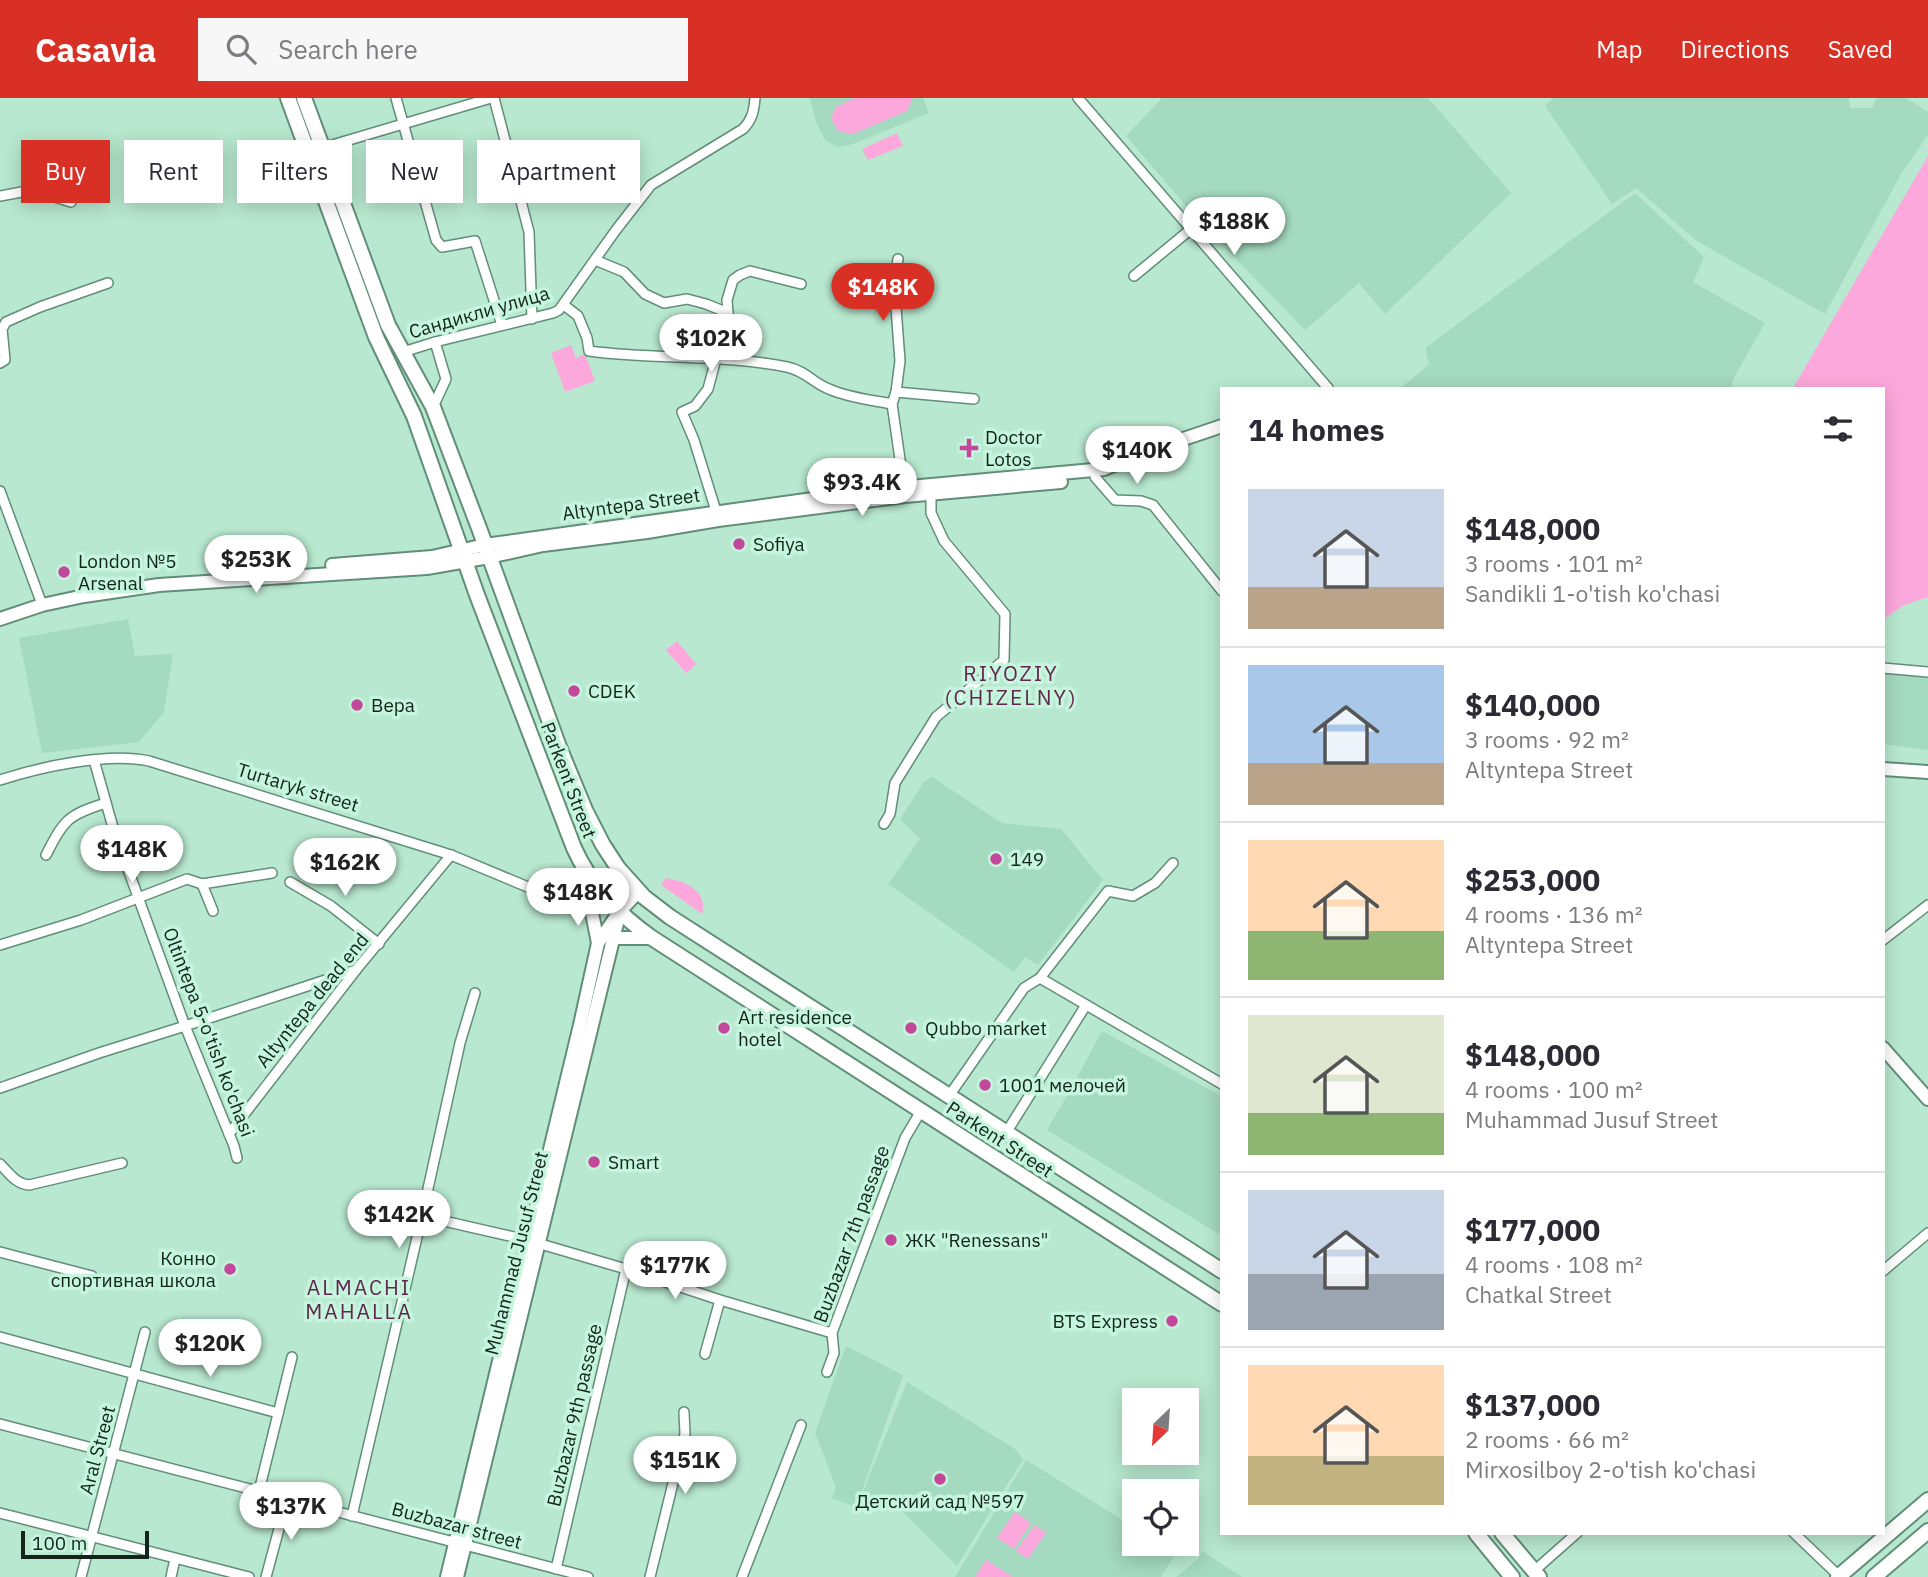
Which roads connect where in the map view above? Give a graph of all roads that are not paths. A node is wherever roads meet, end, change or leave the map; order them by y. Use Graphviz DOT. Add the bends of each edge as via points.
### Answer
graph roads {
  1 [pos="288,98"];
  2 [pos="303,98"];
  3 [pos="396,98"];
  4 [pos="493,98"];
  5 [pos="755,98"];
  6 [pos="1078,98"];
  7 [pos="403,123"];
  8 [pos="319,140"];
  9 [pos="348,140"];
  10 [pos="21,192"];
  11 [pos="0,196"];
  12 [pos="343,203"];
  13 [pos="1191,229"];
  14 [pos="898,259"];
  15 [pos="595,260"];
  16 [pos="1134,276"];
  17 [pos="108,283"];
  18 [pos="801,285"];
  19 [pos="564,305"];
  20 [pos="728,313"];
  21 [pos="532,319"];
  22 [pos="502,325"];
  23 [pos="435,342"];
  24 [pos="403,352"];
  25 [pos="716,359"];
  26 [pos="0,363"];
  27 [pos="1327,387"];
  28 [pos="896,391"];
  29 [pos="974,399"];
  30 [pos="892,404"];
  31 [pos="433,407"];
  32 [pos="1220,427"];
  33 [pos="1220,433"];
  34 [pos="1141,457"];
  35 [pos="1100,473"];
  36 [pos="904,487"];
  37 [pos="931,489"];
  38 [pos="0,491"];
  39 [pos="717,516"];
  40 [pos="487,551"];
  41 [pos="464,556"];
  42 [pos="1220,589"];
  43 [pos="41,602"];
  44 [pos="0,612"];
  45 [pos="0,619"];
  46 [pos="1885,668"];
  47 [pos="1928,672"];
  48 [pos="94,760"];
  49 [pos="1885,769"];
  50 [pos="1928,772"];
  51 [pos="0,780"];
  52 [pos="106,803"];
  53 [pos="884,824"];
  54 [pos="46,855"];
  55 [pos="451,855"];
  56 [pos="1173,863"];
  57 [pos="272,873"];
  58 [pos="587,874"];
  59 [pos="290,882"];
  60 [pos="202,884"];
  61 [pos="638,892"];
  62 [pos="139,898"];
  63 [pos="1928,905"];
  64 [pos="591,908"];
  65 [pos="212,911"];
  66 [pos="619,912"];
  67 [pos="652,938"];
  68 [pos="1885,938"];
  69 [pos="614,939"];
  70 [pos="598,943"];
  71 [pos="379,944"];
  72 [pos="0,945"];
  73 [pos="356,970"];
  74 [pos="1040,978"];
  75 [pos="475,993"];
  76 [pos="1086,1005"];
  77 [pos="185,1027"];
  78 [pos="1885,1050"];
  79 [pos="1220,1083"];
  80 [pos="0,1088"];
  81 [pos="949,1096"];
  82 [pos="1928,1099"];
  83 [pos="921,1111"];
  84 [pos="1006,1133"];
  85 [pos="229,1134"];
  86 [pos="237,1158"];
  87 [pos="122,1163"];
  88 [pos="0,1164"];
  89 [pos="422,1216"];
  90 [pos="1928,1233"];
  91 [pos="533,1242"];
  92 [pos="0,1252"];
  93 [pos="626,1269"];
  94 [pos="1885,1269"];
  95 [pos="1220,1270"];
  96 [pos="92,1276"];
  97 [pos="720,1300"];
  98 [pos="1220,1303"];
  99 [pos="145,1332"];
  100 [pos="832,1333"];
  101 [pos="0,1337"];
  102 [pos="705,1354"];
  103 [pos="292,1357"];
  104 [pos="827,1371"];
  105 [pos="135,1374"];
  106 [pos="684,1412"];
  107 [pos="278,1413"];
  108 [pos="0,1424"];
  109 [pos="801,1425"];
  110 [pos="114,1454"];
  111 [pos="258,1491"];
  112 [pos="287,1499"];
  113 [pos="1928,1500"];
  114 [pos="0,1513"];
  115 [pos="352,1516"];
  116 [pos="1928,1531"];
  117 [pos="1478,1535"];
  118 [pos="1504,1535"];
  119 [pos="1575,1535"];
  120 [pos="1796,1535"];
  121 [pos="92,1537"];
  122 [pos="459,1543"];
  123 [pos="175,1559"];
  124 [pos="556,1569"];
  125 [pos="1536,1574"];
  126 [pos="1839,1576"];
  127 [pos="81,1577"];
  128 [pos="171,1577"];
  129 [pos="249,1577"];
  130 [pos="266,1577"];
  131 [pos="447,1577"];
  132 [pos="457,1577"];
  133 [pos="588,1577"];
  134 [pos="650,1577"];
  135 [pos="742,1577"];
  136 [pos="1512,1577"];
  137 [pos="1874,1577"];
  1 -- 41 [label="main road, Parkent Street" via="376,337 414,416"];
  2 -- 8 [label="main road, Parkent Street"];
  3 -- 7 [label="street"];
  4 -- 7 [label="street"];
  4 -- 21 [label="street" via="529,232"];
  5 -- 15 [label="street, Сандикли улица" via="750,122 651,185"];
  6 -- 13 [label="street"];
  7 -- 9 [label="street"];
  7 -- 22 [label="street" via="436,240 442,247 475,241"];
  10 -- 11 [label="street"];
  12 -- 24 [label="main road, Parkent Street" via="388,325"];
  13 -- 16 [label="street"];
  13 -- 27 [label="street"];
  14 -- 28 [label="street" via="894,281 900,361"];
  15 -- 19 [label="street, Сандикли улица"];
  15 -- 20 [label="street" via="624,272 645,295 664,303 687,299"];
  17 -- 26 [label="street" via="6,322 2,329 5,359"];
  18 -- 20 [label="street" via="750,271 733,280"];
  19 -- 21 [label="street, Сандикли улица"];
  19 -- 25 [label="street, Сандикли улица" via="578,316 589,351"];
  20 -- 25 [label="street"];
  21 -- 22 [label="street, Сандикли улица"];
  22 -- 23 [label="street, Сандикли улица"];
  23 -- 24 [label="street, Сандикли улица"];
  23 -- 31 [label="street" via="446,379"];
  24 -- 31 [label="main road, Parkent Street"];
  25 -- 30 [label="street, Сандикли улица" via="789,367 832,391"];
  25 -- 39 [label="street" via="708,390 695,407 682,412"];
  28 -- 29 [label="street"];
  28 -- 30 [label="street"];
  30 -- 36 [label="street"];
  31 -- 40 [label="main road, Parkent Street"];
  32 -- 34 [label="street, Altyntepa Street"];
  33 -- 34 [label="street, Altyntepa Street"];
  34 -- 35 [label="street, Altyntepa Street"];
  35 -- 37 [label="street, Altyntepa Street"];
  35 -- 42 [label="street" via="1115,500 1153,505"];
  36 -- 37 [label="street, Altyntepa Street"];
  36 -- 39 [label="street, Altyntepa Street"];
  37 -- 39 [label="street, Altyntepa Street"];
  37 -- 53 [label="street" via="931,513 944,541 1005,614 1004,660 936,718 895,783"];
  38 -- 43 [label="street"];
  39 -- 40 [label="street, Altyntepa Street"];
  40 -- 41 [label="street, Altyntepa Street"];
  40 -- 61 [label="main road, Parkent Street" via="585,810 611,857"];
  41 -- 43 [label="street, Altyntepa Street" via="82,590"];
  41 -- 58 [label="main road, Parkent Street"];
  43 -- 44 [label="street"];
  43 -- 45 [label="street"];
  46 -- 47 [label="street"];
  48 -- 51 [label="street, Turtaryk street"];
  48 -- 52 [label="street, Oltintepa 5-o'tish ko'chasi"];
  48 -- 55 [label="street, Turtaryk street" via="149,761"];
  49 -- 50 [label="street"];
  52 -- 54 [label="street" via="71,818"];
  52 -- 62 [label="street, Oltintepa 5-o'tish ko'chasi"];
  55 -- 64 [label="street, Turtaryk street" via="571,905"];
  55 -- 71 [label="street, Altyntepa dead end"];
  56 -- 74 [label="street" via="1155,883 1133,897 1108,891"];
  57 -- 60 [label="street"];
  58 -- 64 [label="street, Muhammad Jusuf Street"];
  58 -- 66 [label="main road, Parkent Street"];
  59 -- 71 [label="street" via="331,906"];
  60 -- 62 [label="street" via="187,878"];
  60 -- 65 [label="street"];
  61 -- 66 [label="street"];
  61 -- 81 [label="main road, Parkent Street" via="670,918"];
  62 -- 72 [label="street"];
  62 -- 77 [label="street, Oltintepa 5-o'tish ko'chasi"];
  63 -- 68 [label="street"];
  64 -- 66 [label="street, Turtaryk street"];
  64 -- 70 [label="street, Muhammad Jusuf Street"];
  66 -- 67 [label="main road, Parkent Street"];
  66 -- 69 [label="street, Muhammad Jusuf Street"];
  66 -- 70 [label="street, Muhammad Jusuf Street"];
  67 -- 69 [label="street"];
  67 -- 83 [label="main road, Parkent Street"];
  69 -- 91 [label="street, Muhammad Jusuf Street"];
  70 -- 91 [label="street, Muhammad Jusuf Street"];
  71 -- 73 [label="street, Altyntepa dead end"];
  73 -- 77 [label="street"];
  73 -- 85 [label="street, Altyntepa dead end"];
  74 -- 76 [label="street"];
  74 -- 81 [label="street" via="1024,988"];
  75 -- 89 [label="street"];
  76 -- 79 [label="street"];
  76 -- 84 [label="street"];
  77 -- 80 [label="street"];
  77 -- 85 [label="street, Oltintepa 5-o'tish ko'chasi"];
  78 -- 82 [label="street"];
  81 -- 84 [label="main road, Parkent Street"];
  83 -- 98 [label="main road, Parkent Street"];
  83 -- 100 [label="street, Buzbazar 7th passage" via="905,1138"];
  84 -- 95 [label="main road, Parkent Street"];
  85 -- 86 [label="street, Oltintepa 5-o'tish ko'chasi"];
  87 -- 88 [label="street" via="29,1185 16,1181"];
  89 -- 91 [label="street"];
  89 -- 115 [label="street"];
  90 -- 94 [label="street"];
  91 -- 93 [label="street"];
  91 -- 122 [label="street, Muhammad Jusuf Street"];
  92 -- 96 [label="street"];
  93 -- 97 [label="street"];
  93 -- 124 [label="street, Buzbazar 9th passage"];
  97 -- 100 [label="street"];
  97 -- 102 [label="street"];
  99 -- 105 [label="street, Aral Street"];
  100 -- 104 [label="street, Buzbazar 7th passage" via="834,1353"];
  101 -- 105 [label="street"];
  103 -- 107 [label="street"];
  105 -- 107 [label="street"];
  105 -- 110 [label="street, Aral Street"];
  106 -- 134 [label="street" via="685,1434"];
  107 -- 111 [label="street"];
  108 -- 110 [label="street, Buzbazar street"];
  109 -- 135 [label="street"];
  110 -- 111 [label="street, Buzbazar street"];
  110 -- 121 [label="street, Aral Street"];
  111 -- 112 [label="street, Buzbazar street"];
  112 -- 115 [label="street, Buzbazar street"];
  112 -- 130 [label="street"];
  113 -- 126 [label="main road"];
  114 -- 121 [label="street"];
  115 -- 122 [label="street, Buzbazar street"];
  116 -- 137 [label="main road"];
  117 -- 136 [label="main road"];
  118 -- 125 [label="main road"];
  119 -- 125 [label="street"];
  120 -- 126 [label="street"];
  121 -- 123 [label="street"];
  121 -- 127 [label="street, Aral Street"];
  122 -- 124 [label="street, Buzbazar street"];
  122 -- 131 [label="street, Muhammad Jusuf Street"];
  122 -- 132 [label="street, Muhammad Jusuf Street"];
  123 -- 128 [label="street"];
  123 -- 129 [label="street"];
  124 -- 133 [label="street, Buzbazar street"];
}
